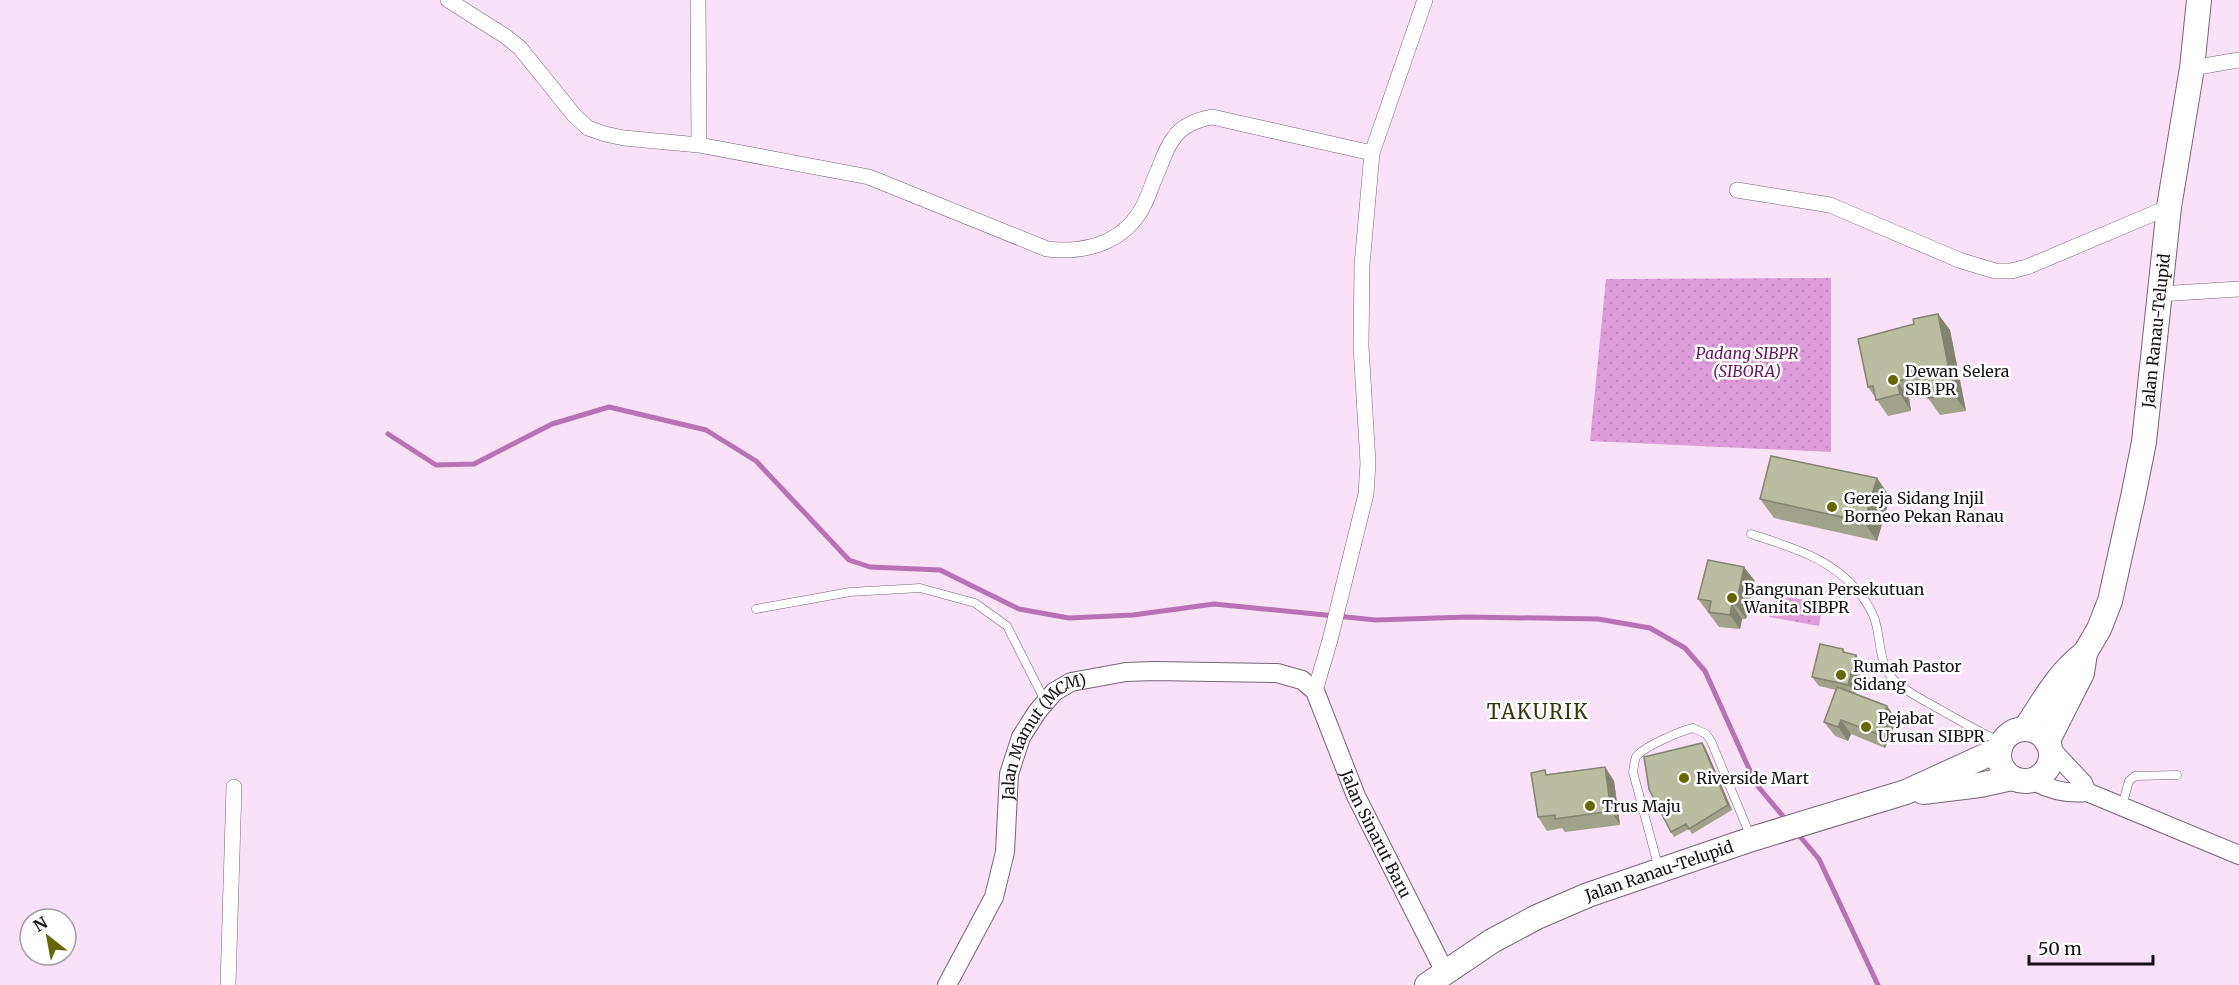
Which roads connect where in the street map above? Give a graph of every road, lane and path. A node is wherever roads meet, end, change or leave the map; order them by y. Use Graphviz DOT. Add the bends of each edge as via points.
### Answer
graph roads {
  1 [pos="448,0"];
  2 [pos="698,0"];
  3 [pos="1425,0"];
  4 [pos="2199,0"];
  5 [pos="2239,60"];
  6 [pos="2192,68"];
  7 [pos="699,145"];
  8 [pos="1372,153"];
  9 [pos="1737,190"];
  10 [pos="2169,207"];
  11 [pos="2239,289"];
  12 [pos="2159,294"];
  13 [pos="1751,534"];
  14 [pos="756,609"];
  15 [pos="2085,653"];
  16 [pos="1315,691"];
  17 [pos="1045,702"];
  18 [pos="2025,729"];
  19 [pos="2049,745"];
  20 [pos="2001,746"];
  21 [pos="2177,775"];
  22 [pos="2022,779"];
  23 [pos="234,787"];
  24 [pos="1906,792"];
  25 [pos="2087,792"];
  26 [pos="2121,806"];
  27 [pos="1759,837"];
  28 [pos="2239,855"];
  29 [pos="1659,870"];
  30 [pos="1436,979"];
  31 [pos="228,985"];
  32 [pos="947,985"];
  1 -- 7 [label="street" via="520,48 588,128 624,138"];
  2 -- 7 [label="street"];
  3 -- 8 [label="street"];
  4 -- 6 [label="highway, Jalan Ranau-Telupid"];
  5 -- 6 [label="street"];
  6 -- 10 [label="highway, Jalan Ranau-Telupid"];
  7 -- 8 [label="street" via="869,177 1047,249 1068,252 1089,249 1128,227 1140,213 1173,138 1196,120 1212,117"];
  8 -- 16 [label="street" via="1362,265 1366,494"];
  9 -- 10 [label="street" via="1830,205 1995,272 2027,267"];
  10 -- 12 [label="highway, Jalan Ranau-Telupid"];
  11 -- 12 [label="street"];
  12 -- 15 [label="highway, Jalan Ranau-Telupid" via="2144,442 2133,497 2110,601"];
  13 -- 20 [label="lane" via="1789,546 1839,571 1871,610 1881,654 1893,679"];
  14 -- 17 [label="lane" via="850,592 920,588 975,603 1007,626"];
  15 -- 18 [label="highway, Jalan Ranau-Telupid" via="2069,665"];
  15 -- 19 [label="highway, Jalan Ranau-Telupid" via="2082,673"];
  16 -- 17 [label="street, Jalan Mamut (MCM)" via="1302,680 1277,673 1126,672 1071,682"];
  16 -- 30 [label="street, Jalan Sinarut Baru"];
  17 -- 32 [label="street, Jalan Mamut (MCM)" via="1022,737 1009,774 1005,852 994,897"];
  18 -- 19 [label="highway" via="2038,733"];
  18 -- 20 [label="highway" via="2012,733"];
  19 -- 22 [label="highway" via="2047,768 2038,777"];
  19 -- 25 [label="street"];
  20 -- 22 [label="highway" via="2000,762 2007,774"];
  20 -- 24 [label="highway, Jalan Ranau-Telupid"];
  21 -- 26 [label="lane" via="2135,776 2127,785"];
  22 -- 24 [label="highway, Jalan Ranau-Telupid"];
  22 -- 25 [label="street" via="2059,790"];
  23 -- 31 [label="street"];
  24 -- 27 [label="highway, Jalan Ranau-Telupid"];
  25 -- 26 [label="street"];
  26 -- 28 [label="street"];
  27 -- 29 [label="highway, Jalan Ranau-Telupid"];
  27 -- 29 [label="lane" via="1712,741 1693,728 1681,731 1635,759 1633,772"];
  29 -- 30 [label="highway, Jalan Ranau-Telupid" via="1537,917 1492,940"];
}
